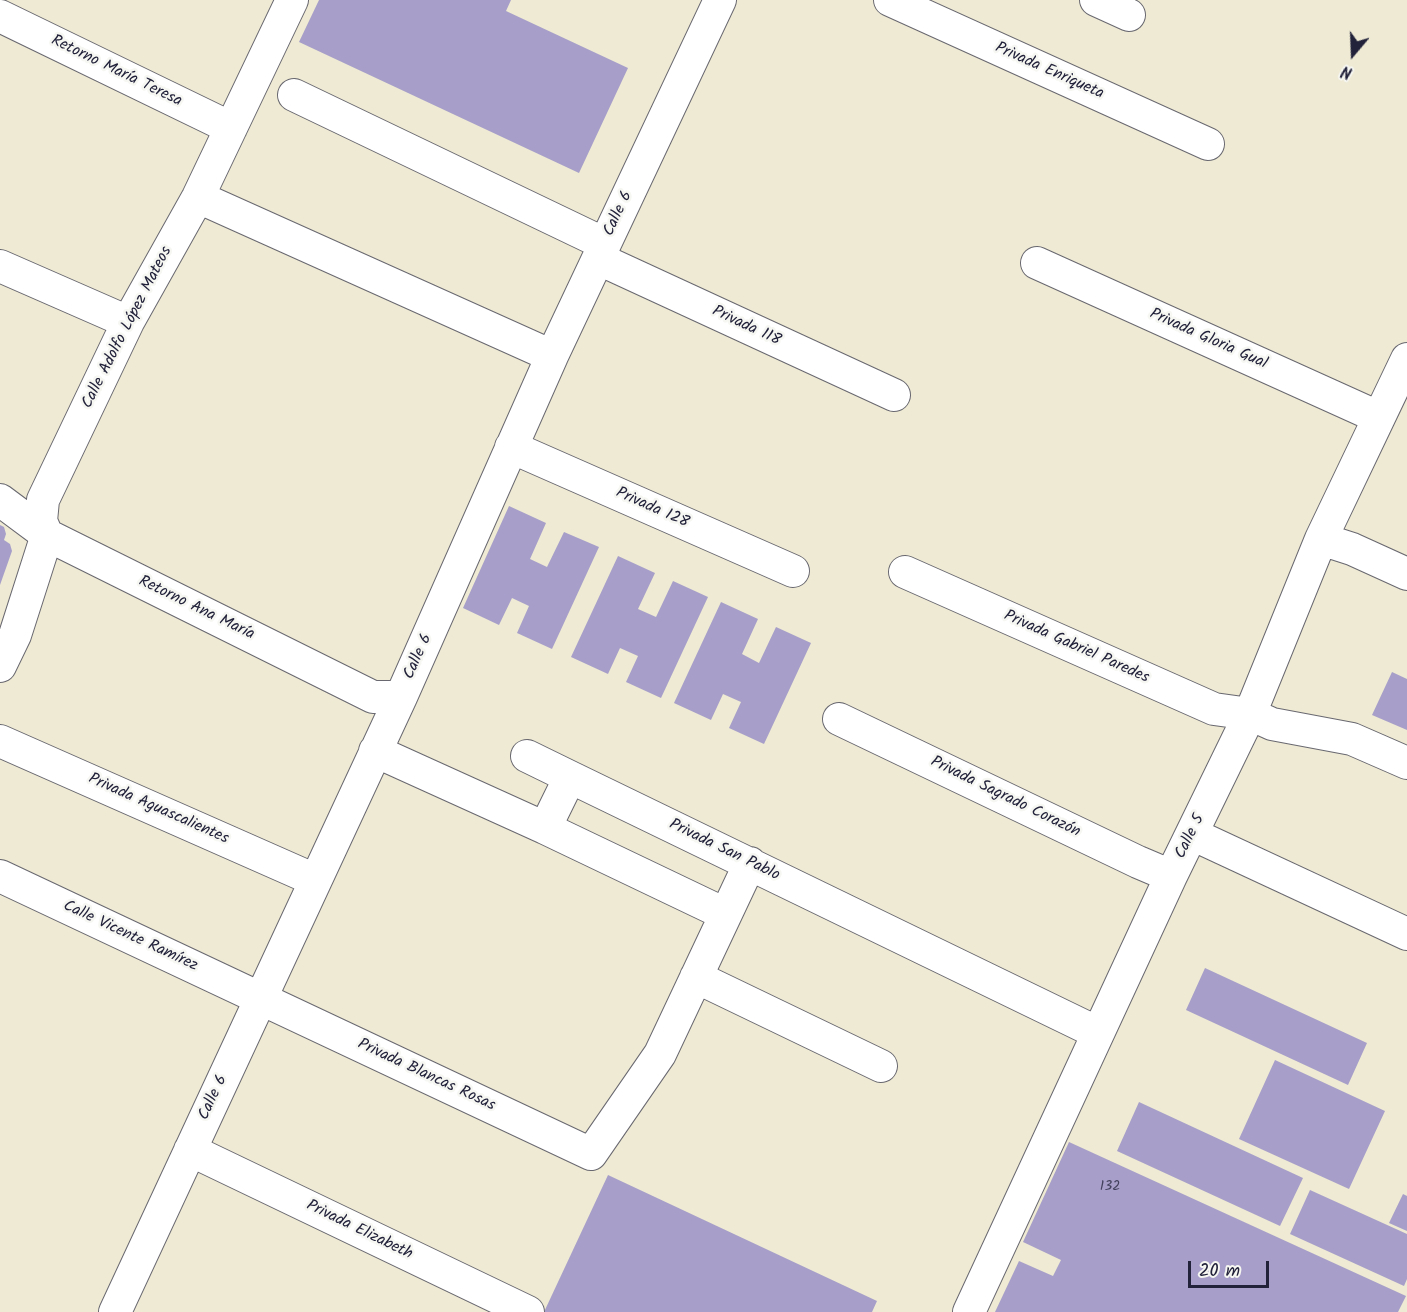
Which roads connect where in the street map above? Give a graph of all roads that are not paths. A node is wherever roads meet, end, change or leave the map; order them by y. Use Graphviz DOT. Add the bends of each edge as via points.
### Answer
graph roads {
  1 [pos="292,0"];
  2 [pos="720,0"];
  3 [pos="890,0"];
  4 [pos="1096,0"];
  5 [pos="1129,15"];
  6 [pos="0,16"];
  7 [pos="294,96"];
  8 [pos="231,128"];
  9 [pos="1208,144"];
  10 [pos="198,197"];
  11 [pos="602,251"];
  12 [pos="1037,263"];
  13 [pos="0,266"];
  14 [pos="128,322"];
  15 [pos="552,356"];
  16 [pos="1407,359"];
  17 [pos="894,395"];
  18 [pos="1378,417"];
  19 [pos="511,447"];
  20 [pos="0,500"];
  21 [pos="0,522"];
  22 [pos="47,535"];
  23 [pos="1321,539"];
  24 [pos="794,572"];
  25 [pos="904,572"];
  26 [pos="1407,574"];
  27 [pos="0,607"];
  28 [pos="0,666"];
  29 [pos="401,697"];
  30 [pos="1250,714"];
  31 [pos="839,719"];
  32 [pos="0,741"];
  33 [pos="375,751"];
  34 [pos="527,756"];
  35 [pos="1407,762"];
  36 [pos="570,777"];
  37 [pos="545,828"];
  38 [pos="1192,834"];
  39 [pos="750,863"];
  40 [pos="0,876"];
  41 [pos="1171,876"];
  42 [pos="315,880"];
  43 [pos="725,914"];
  44 [pos="1407,934"];
  45 [pos="696,977"];
  46 [pos="261,998"];
  47 [pos="1098,1033"];
  48 [pos="881,1066"];
  49 [pos="190,1150"];
  50 [pos="115,1312"];
  51 [pos="528,1312"];
  52 [pos="969,1312"];
  1 -- 8 [label="street, Calle Adolfo López Mateos"];
  2 -- 11 [label="street, Calle 6"];
  3 -- 9 [label="street, Privada Enriqueta"];
  4 -- 5 [label="street"];
  6 -- 8 [label="street, Retorno María Teresa"];
  7 -- 11 [label="street, Privada 118"];
  8 -- 10 [label="street, Calle Adolfo López Mateos"];
  10 -- 14 [label="street, Calle Adolfo López Mateos"];
  10 -- 15 [label="street"];
  11 -- 15 [label="street, Calle 6"];
  11 -- 17 [label="street, Privada 118"];
  12 -- 18 [label="street, Privada Gloria Gual"];
  13 -- 14 [label="street"];
  14 -- 22 [label="street, Calle Adolfo López Mateos" via="43,500 41,521"];
  15 -- 19 [label="street, Calle 6"];
  16 -- 18 [label="street, Calle 5"];
  18 -- 23 [label="street, Calle 5"];
  19 -- 24 [label="street, Privada 128"];
  19 -- 29 [label="street, Calle 6"];
  20 -- 22 [label="street, Retorno Ana María"];
  21 -- 27 [label="street" via="24,539"];
  22 -- 28 [label="street, Calle Adolfo López Mateos" via="15,635"];
  22 -- 29 [label="street, Retorno Ana María" via="373,697"];
  23 -- 26 [label="street"];
  23 -- 30 [label="street, Calle 5"];
  25 -- 30 [label="street, Privada Gabriel Paredes" via="1214,709"];
  29 -- 33 [label="street, Calle 6"];
  30 -- 35 [label="street, Privada Gabriel Paredes" via="1272,724 1352,738"];
  30 -- 38 [label="street, Calle 5"];
  31 -- 41 [label="street, Privada Sagrado Corazón"];
  32 -- 42 [label="street, Privada Aguascalientes"];
  33 -- 37 [label="street"];
  33 -- 42 [label="street, Calle 6"];
  34 -- 36 [label="street, Privada San Pablo"];
  36 -- 37 [label="street"];
  36 -- 39 [label="street, Privada San Pablo"];
  37 -- 43 [label="street"];
  38 -- 41 [label="street, Calle 5"];
  38 -- 44 [label="street"];
  39 -- 43 [label="street"];
  39 -- 47 [label="street, Privada San Pablo"];
  40 -- 46 [label="street, Calle Vicente Ramírez"];
  41 -- 47 [label="street, Calle 5"];
  42 -- 46 [label="street, Calle 6"];
  43 -- 45 [label="street"];
  45 -- 46 [label="street, Privada Blancas Rosas" via="660,1054 591,1154"];
  45 -- 48 [label="street"];
  46 -- 49 [label="street, Calle 6"];
  47 -- 52 [label="street, Calle 5"];
  49 -- 50 [label="street, Calle 6"];
  49 -- 51 [label="street, Privada Elizabeth"];
}
